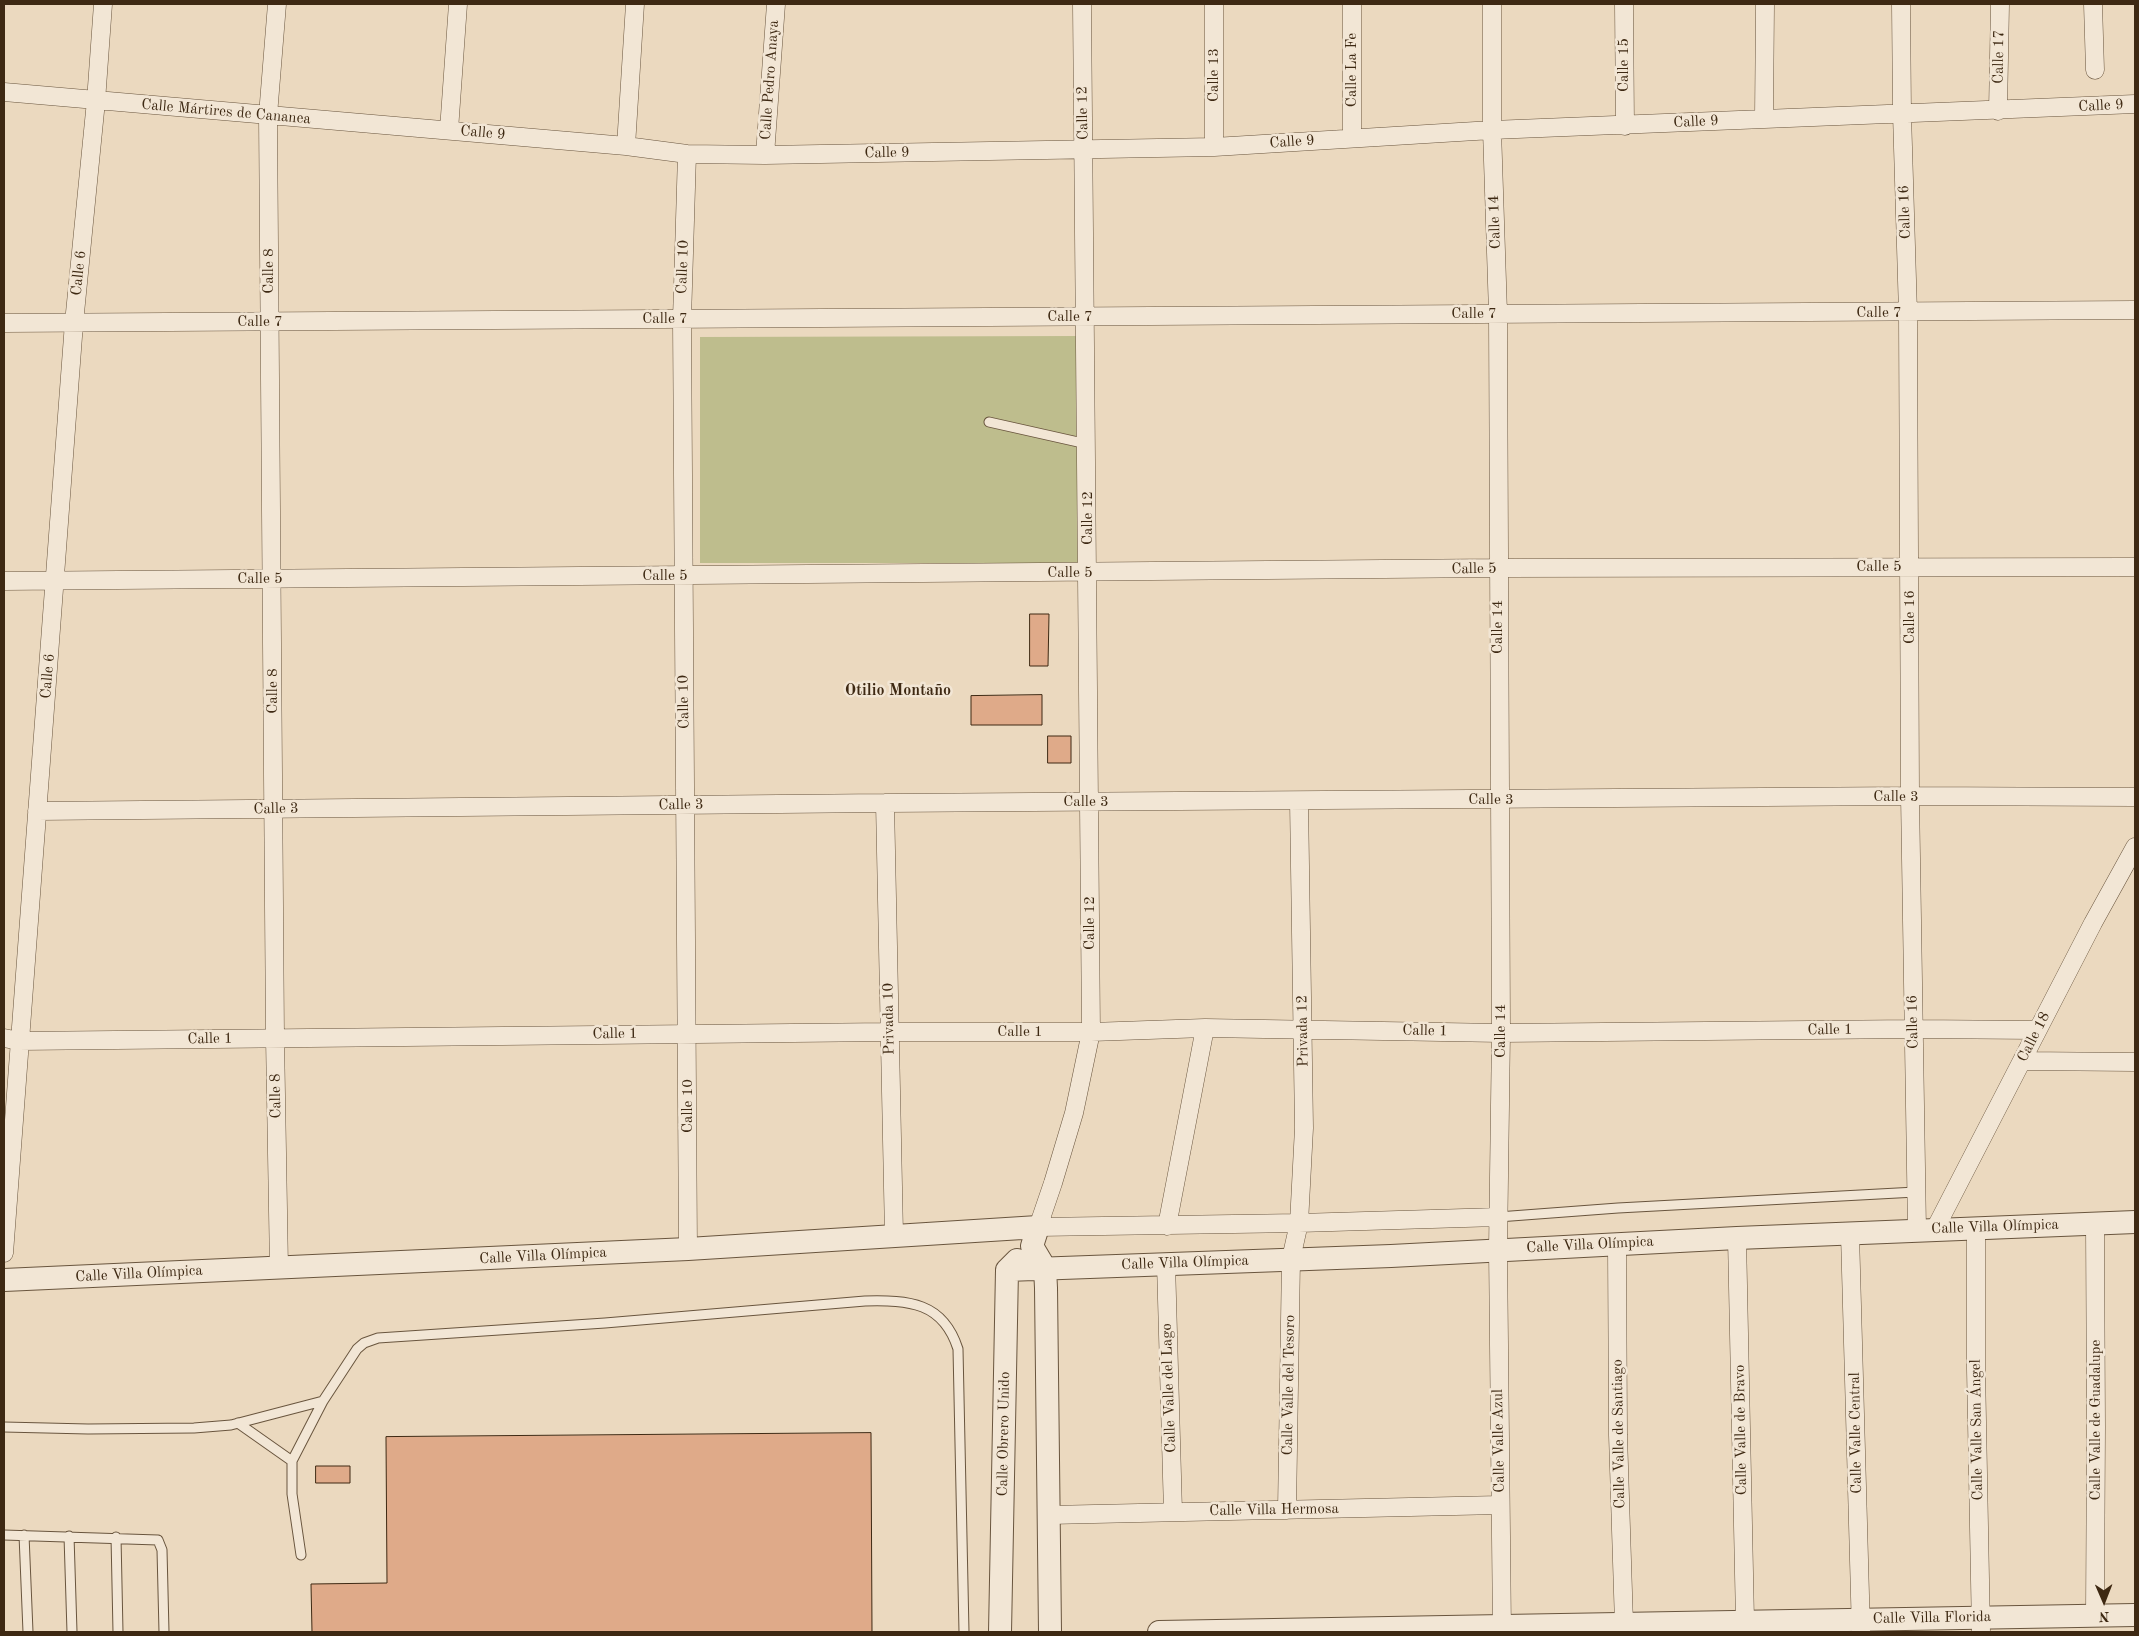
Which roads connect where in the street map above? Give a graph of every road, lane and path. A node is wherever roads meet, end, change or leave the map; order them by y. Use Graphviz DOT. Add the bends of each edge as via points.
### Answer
graph roads {
  1 [pos="103,4"];
  2 [pos="277,4"];
  3 [pos="458,4"];
  4 [pos="635,4"];
  5 [pos="776,4"];
  6 [pos="1082,4"];
  7 [pos="1214,4"];
  8 [pos="1352,4"];
  9 [pos="1492,4"];
  10 [pos="1624,4"];
  11 [pos="1765,4"];
  12 [pos="1901,4"];
  13 [pos="2000,4"];
  14 [pos="2093,4"];
  15 [pos="2095,70"];
  16 [pos="4,92"];
  17 [pos="96,100"];
  18 [pos="2135,104"];
  19 [pos="1998,111"];
  20 [pos="1902,114"];
  21 [pos="268,115"];
  22 [pos="1764,118"];
  23 [pos="1624,126"];
  24 [pos="449,130"];
  25 [pos="1492,130"];
  26 [pos="1352,137"];
  27 [pos="626,146"];
  28 [pos="1214,146"];
  29 [pos="1084,149"];
  30 [pos="687,154"];
  31 [pos="765,155"];
  32 [pos="2135,310"];
  33 [pos="1498,313"];
  34 [pos="1908,313"];
  35 [pos="1086,317"];
  36 [pos="682,319"];
  37 [pos="74,322"];
  38 [pos="270,322"];
  39 [pos="4,323"];
  40 [pos="988,422"];
  41 [pos="1087,444"];
  42 [pos="1910,567"];
  43 [pos="2135,567"];
  44 [pos="1498,568"];
  45 [pos="1088,573"];
  46 [pos="683,576"];
  47 [pos="272,579"];
  48 [pos="4,581"];
  49 [pos="55,581"];
  50 [pos="1910,796"];
  51 [pos="2135,797"];
  52 [pos="1499,800"];
  53 [pos="1299,801"];
  54 [pos="1090,802"];
  55 [pos="885,803"];
  56 [pos="685,806"];
  57 [pos="274,809"];
  58 [pos="37,811"];
  59 [pos="2134,853"];
  60 [pos="1205,1028"];
  61 [pos="1304,1029"];
  62 [pos="1913,1029"];
  63 [pos="2037,1030"];
  64 [pos="889,1032"];
  65 [pos="1091,1032"];
  66 [pos="1502,1033"];
  67 [pos="688,1034"];
  68 [pos="275,1038"];
  69 [pos="11,1040"];
  70 [pos="2022,1061"];
  71 [pos="2135,1062"];
  72 [pos="1916,1192"];
  73 [pos="1498,1217"];
  74 [pos="2135,1222"];
  75 [pos="1299,1223"];
  76 [pos="2095,1224"];
  77 [pos="1168,1226"];
  78 [pos="1976,1228"];
  79 [pos="1926,1230"];
  80 [pos="1850,1234"];
  81 [pos="894,1235"];
  82 [pos="1035,1236"];
  83 [pos="1737,1238"];
  84 [pos="1617,1245"];
  85 [pos="688,1249"];
  86 [pos="1498,1249"];
  87 [pos="4,1253"];
  88 [pos="1290,1259"];
  89 [pos="1166,1263"];
  90 [pos="279,1268"];
  91 [pos="1045,1268"];
  92 [pos="1007,1270"];
  93 [pos="4,1280"];
  94 [pos="323,1401"];
  95 [pos="238,1423"];
  96 [pos="4,1427"];
  97 [pos="292,1461"];
  98 [pos="1500,1505"];
  99 [pos="1287,1510"];
  100 [pos="1173,1512"];
  101 [pos="1049,1515"];
  102 [pos="4,1535"];
  103 [pos="24,1535"];
  104 [pos="69,1536"];
  105 [pos="116,1537"];
  106 [pos="301,1555"];
  107 [pos="2135,1615"];
  108 [pos="2095,1616"];
  109 [pos="1745,1621"];
  110 [pos="1624,1624"];
  111 [pos="1981,1625"];
  112 [pos="1861,1626"];
  113 [pos="1501,1629"];
  114 [pos="28,1632"];
  115 [pos="72,1632"];
  116 [pos="118,1632"];
  117 [pos="164,1632"];
  118 [pos="964,1632"];
  119 [pos="1000,1632"];
  120 [pos="1050,1632"];
  121 [pos="1160,1632"];
  122 [pos="1176,1632"];
  1 -- 17 [label="street, Calle 6"];
  2 -- 21 [label="street, Calle 8"];
  3 -- 24 [label="street"];
  4 -- 27 [label="street"];
  5 -- 31 [label="street, Calle Pedro Anaya"];
  6 -- 29 [label="street, Calle 12"];
  7 -- 28 [label="street, Calle 13"];
  8 -- 26 [label="street, Calle La Fe"];
  9 -- 25 [label="street, Calle 14"];
  10 -- 23 [label="street, Calle 15"];
  11 -- 22 [label="street"];
  12 -- 20 [label="street, Calle 16"];
  13 -- 19 [label="street, Calle 17"];
  14 -- 15 [label="street"];
  16 -- 17 [label="street, Calle Mártires de Cananea"];
  17 -- 21 [label="street, Calle Mártires de Cananea"];
  17 -- 37 [label="street, Calle 6"];
  18 -- 19 [label="street, Calle 9"];
  19 -- 20 [label="street, Calle 9"];
  20 -- 22 [label="street, Calle 9"];
  20 -- 34 [label="street, Calle 16"];
  21 -- 24 [label="street, Calle Mártires de Cananea"];
  21 -- 38 [label="street, Calle 8"];
  22 -- 23 [label="street, Calle 9"];
  23 -- 25 [label="street, Calle 9"];
  24 -- 27 [label="street, Calle 9"];
  25 -- 26 [label="street, Calle 9"];
  25 -- 33 [label="street, Calle 14"];
  26 -- 28 [label="street, Calle 9"];
  27 -- 30 [label="street, Calle 9"];
  28 -- 29 [label="street, Calle 9"];
  29 -- 31 [label="street, Calle 9"];
  29 -- 35 [label="street, Calle 12"];
  30 -- 31 [label="street, Calle 9"];
  30 -- 36 [label="street, Calle 10"];
  32 -- 34 [label="street, Calle 7"];
  33 -- 34 [label="street, Calle 7"];
  33 -- 35 [label="street, Calle 7"];
  33 -- 44 [label="street, Calle 14"];
  34 -- 42 [label="street, Calle 16"];
  35 -- 36 [label="street, Calle 7"];
  35 -- 41 [label="street, Calle 12"];
  36 -- 38 [label="street, Calle 7"];
  36 -- 46 [label="street, Calle 10"];
  37 -- 38 [label="street, Calle 7"];
  37 -- 39 [label="street, Calle 7"];
  37 -- 49 [label="street, Calle 6"];
  38 -- 47 [label="street, Calle 8"];
  40 -- 41 [label="lane"];
  41 -- 45 [label="street, Calle 12"];
  42 -- 43 [label="street, Calle 5"];
  42 -- 44 [label="street, Calle 5"];
  42 -- 50 [label="street, Calle 16"];
  44 -- 45 [label="street, Calle 5"];
  44 -- 52 [label="street, Calle 14"];
  45 -- 46 [label="street, Calle 5"];
  45 -- 54 [label="street, Calle 12"];
  46 -- 47 [label="street, Calle 5"];
  46 -- 56 [label="street, Calle 10"];
  47 -- 49 [label="street, Calle 5"];
  47 -- 57 [label="street, Calle 8"];
  48 -- 49 [label="street, Calle 5"];
  49 -- 58 [label="street, Calle 6"];
  50 -- 51 [label="street, Calle 3"];
  50 -- 52 [label="street, Calle 3"];
  50 -- 62 [label="street, Calle 16"];
  52 -- 53 [label="street, Calle 3"];
  52 -- 66 [label="street, Calle 14"];
  53 -- 54 [label="street, Calle 3"];
  53 -- 61 [label="street, Privada 12"];
  54 -- 55 [label="street, Calle 3"];
  54 -- 65 [label="street, Calle 12"];
  55 -- 56 [label="street, Calle 3"];
  55 -- 64 [label="street, Privada 10"];
  56 -- 57 [label="street, Calle 3"];
  56 -- 67 [label="street, Calle 10"];
  57 -- 58 [label="street, Calle 3"];
  57 -- 68 [label="street, Calle 8"];
  58 -- 69 [label="street, Calle 6"];
  59 -- 63 [label="street, Calle 18"];
  60 -- 61 [label="street, Calle 1"];
  60 -- 65 [label="street, Calle 1"];
  60 -- 77 [label="street"];
  61 -- 66 [label="street, Calle 1"];
  61 -- 75 [label="street, Privada 12" via="1304,1128"];
  62 -- 63 [label="street, Calle 1"];
  62 -- 66 [label="street, Calle 1"];
  62 -- 72 [label="street, Calle 16"];
  63 -- 70 [label="street, Calle 18"];
  64 -- 65 [label="street, Calle 1"];
  64 -- 67 [label="street, Calle 1"];
  64 -- 81 [label="street, Privada 10"];
  65 -- 82 [label="street" via="1072,1122"];
  66 -- 73 [label="street, Calle 14"];
  67 -- 68 [label="street, Calle 1"];
  67 -- 85 [label="street, Calle 10"];
  68 -- 69 [label="street, Calle 1"];
  68 -- 90 [label="street, Calle 8"];
  69 -- 87 [label="street, Calle 6"];
  70 -- 71 [label="street"];
  70 -- 79 [label="street, Calle 18"];
  72 -- 73 [label="lane"];
  72 -- 79 [label="street, Calle 16"];
  73 -- 75 [label="street"];
  73 -- 86 [label="street, Calle 14"];
  74 -- 76 [label="street, Calle Villa Olímpica"];
  75 -- 77 [label="street"];
  75 -- 88 [label="street, Privada 12"];
  76 -- 78 [label="street, Calle Villa Olímpica"];
  76 -- 108 [label="street, Calle Valle de Guadalupe"];
  77 -- 82 [label="street"];
  78 -- 79 [label="street, Calle Villa Olímpica"];
  78 -- 111 [label="street, Calle Valle San Ángel"];
  79 -- 80 [label="street, Calle Villa Olímpica"];
  80 -- 83 [label="street, Calle Villa Olímpica"];
  80 -- 112 [label="street, Calle Valle Central"];
  81 -- 82 [label="street, Calle Villa Olímpica"];
  81 -- 85 [label="street, Calle Villa Olímpica"];
  82 -- 91 [label="street"];
  82 -- 92 [label="street"];
  83 -- 84 [label="street, Calle Villa Olímpica"];
  83 -- 109 [label="street, Calle Valle de Bravo"];
  84 -- 86 [label="street, Calle Villa Olímpica"];
  84 -- 110 [label="street, Calle Valle de Santiago" via="1618,1436"];
  85 -- 90 [label="street, Calle Villa Olímpica"];
  86 -- 88 [label="street, Calle Villa Olímpica"];
  86 -- 98 [label="street, Calle Valle Azul"];
  88 -- 89 [label="street, Calle Villa Olímpica"];
  88 -- 99 [label="street, Calle Valle del Tesoro"];
  89 -- 91 [label="street, Calle Villa Olímpica"];
  89 -- 100 [label="street, Calle Valle del Lago"];
  90 -- 93 [label="street, Calle Villa Olímpica"];
  91 -- 92 [label="street, Calle Villa Olímpica"];
  91 -- 101 [label="street"];
  92 -- 119 [label="street, Calle Obrero Unido"];
  94 -- 95 [label="lane"];
  94 -- 97 [label="lane"];
  94 -- 118 [label="lane" via="357,1349 378,1338 865,1301 894,1300 920,1306 941,1317 953,1332 958,1349"];
  95 -- 96 [label="lane" via="194,1428"];
  95 -- 97 [label="lane"];
  97 -- 106 [label="lane" via="292,1494"];
  98 -- 99 [label="street, Calle Villa Hermosa"];
  98 -- 113 [label="street, Calle Valle Azul"];
  99 -- 100 [label="street, Calle Villa Hermosa"];
  100 -- 101 [label="street, Calle Villa Hermosa"];
  101 -- 120 [label="street"];
  102 -- 103 [label="lane"];
  103 -- 104 [label="lane"];
  103 -- 114 [label="lane"];
  104 -- 105 [label="lane"];
  104 -- 115 [label="lane"];
  105 -- 116 [label="lane"];
  105 -- 117 [label="lane" via="153,1538 161,1544"];
  107 -- 108 [label="street, Calle Villa Florida"];
  108 -- 111 [label="street, Calle Villa Florida"];
  109 -- 110 [label="street, Calle Villa Florida"];
  109 -- 112 [label="street, Calle Villa Florida"];
  110 -- 113 [label="street, Calle Villa Florida"];
  111 -- 112 [label="street, Calle Villa Florida"];
  113 -- 122 [label="street, Calle Villa Florida"];
  121 -- 122 [label="street, Calle Villa Florida"];
}
